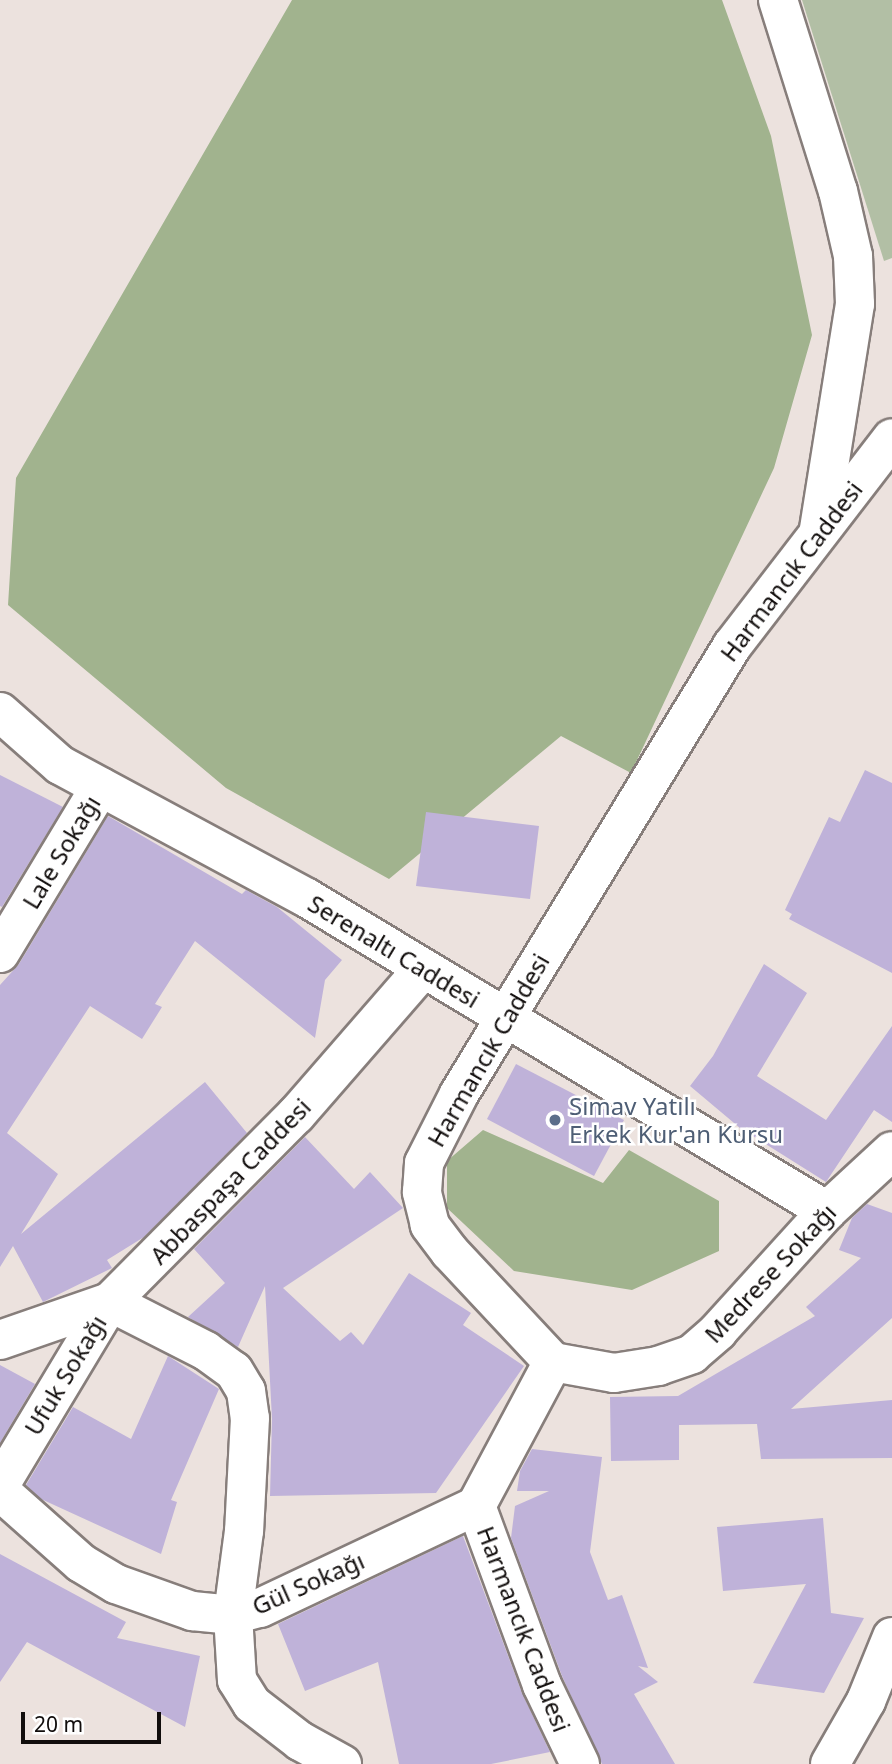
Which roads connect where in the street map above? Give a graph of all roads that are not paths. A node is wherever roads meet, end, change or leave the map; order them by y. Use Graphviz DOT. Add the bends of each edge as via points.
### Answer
graph roads {
  1 [pos="778,0"];
  2 [pos="892,438"];
  3 [pos="819,529"];
  4 [pos="0,712"];
  5 [pos="100,787"];
  6 [pos="0,953"];
  7 [pos="423,970"];
  8 [pos="505,1019"];
  9 [pos="887,1163"];
  10 [pos="827,1211"];
  11 [pos="110,1302"];
  12 [pos="0,1340"];
  13 [pos="553,1362"];
  14 [pos="0,1485"];
  15 [pos="0,1491"];
  16 [pos="476,1506"];
  17 [pos="233,1615"];
  18 [pos="892,1637"];
  19 [pos="342,1764"];
  20 [pos="580,1764"];
  21 [pos="831,1764"];
  1 -- 3 [label="street" via="838,191 853,256 853,317"];
  2 -- 3 [label="street, Harmancık Caddesi"];
  3 -- 8 [label="street, Harmancık Caddesi" via="732,646"];
  4 -- 5 [label="street, Serenaltı Caddesi" via="32,744"];
  5 -- 6 [label="street, Lale Sokağı"];
  5 -- 7 [label="street, Serenaltı Caddesi" via="307,898"];
  7 -- 8 [label="street, Serenaltı Caddesi"];
  7 -- 11 [label="street, Abbaspaşa Caddesi" via="296,1115"];
  8 -- 10 [label="street, Serenaltı Caddesi"];
  8 -- 13 [label="street, Harmancık Caddesi" via="433,1138 424,1163 422,1192 430,1225 450,1252"];
  9 -- 10 [label="street, Medrese Sokağı"];
  10 -- 13 [label="street, Medrese Sokağı" via="692,1354 658,1366 614,1373"];
  11 -- 12 [label="street, Abbaspaşa Caddesi"];
  11 -- 14 [label="street, Ufuk Sokağı"];
  11 -- 17 [label="street" via="206,1351 234,1371 246,1391 250,1418 244,1531"];
  13 -- 16 [label="street, Harmancık Caddesi"];
  15 -- 17 [label="street, Gül Sokağı" via="81,1563 116,1584 192,1611"];
  16 -- 17 [label="street, Gül Sokağı" via="260,1608"];
  16 -- 20 [label="street, Harmancık Caddesi" via="542,1685"];
  17 -- 19 [label="street" via="237,1680 252,1704 300,1741"];
  18 -- 21 [label="street" via="866,1701"];
}
